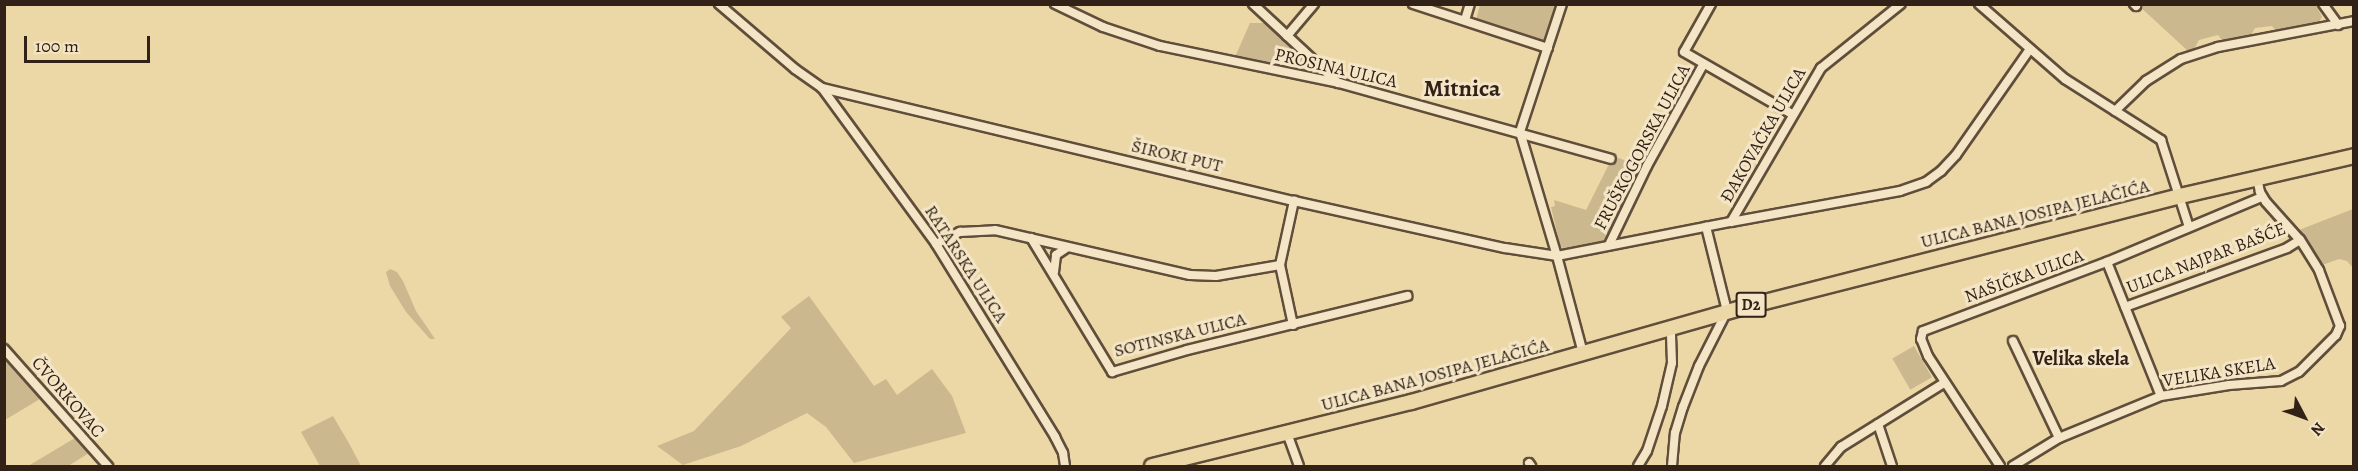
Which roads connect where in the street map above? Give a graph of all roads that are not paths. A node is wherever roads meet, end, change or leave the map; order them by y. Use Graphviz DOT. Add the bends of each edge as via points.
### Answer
graph roads {
  1 [pos="719,4"];
  2 [pos="1055,4"];
  3 [pos="1253,4"];
  4 [pos="1314,4"];
  5 [pos="1413,4"];
  6 [pos="1470,4"];
  7 [pos="1562,4"];
  8 [pos="1711,4"];
  9 [pos="1901,4"];
  10 [pos="1978,4"];
  11 [pos="2323,4"];
  12 [pos="1465,20"];
  13 [pos="2354,21"];
  14 [pos="2338,25"];
  15 [pos="1287,36"];
  16 [pos="1548,48"];
  17 [pos="2030,49"];
  18 [pos="1703,65"];
  19 [pos="1339,83"];
  20 [pos="822,88"];
  21 [pos="2115,111"];
  22 [pos="1791,114"];
  23 [pos="1520,132"];
  24 [pos="2354,156"];
  25 [pos="1611,159"];
  26 [pos="2257,178"];
  27 [pos="2180,196"];
  28 [pos="2262,197"];
  29 [pos="1294,201"];
  30 [pos="1731,222"];
  31 [pos="1706,227"];
  32 [pos="2189,228"];
  33 [pos="1031,238"];
  34 [pos="2300,240"];
  35 [pos="936,244"];
  36 [pos="1609,245"];
  37 [pos="1068,247"];
  38 [pos="1557,256"];
  39 [pos="2107,262"];
  40 [pos="1280,265"];
  41 [pos="1055,275"];
  42 [pos="1407,296"];
  43 [pos="2125,307"];
  44 [pos="1726,311"];
  45 [pos="1293,325"];
  46 [pos="1671,328"];
  47 [pos="2013,341"];
  48 [pos="4,349"];
  49 [pos="1583,353"];
  50 [pos="1944,383"];
  51 [pos="2161,396"];
  52 [pos="1878,424"];
  53 [pos="1287,433"];
  54 [pos="2059,438"];
  55 [pos="108,466"];
  56 [pos="1065,466"];
  57 [pos="1152,466"];
  58 [pos="1299,466"];
  59 [pos="1638,466"];
  60 [pos="1672,466"];
  61 [pos="1825,466"];
  62 [pos="1892,466"];
  63 [pos="2000,466"];
  64 [pos="2013,466"];
  1 -- 20 [label="street, ŠIROKI PUT"];
  2 -- 19 [label="street, PROSINA ULICA" via="1103,27 1160,46"];
  3 -- 15 [label="street"];
  4 -- 15 [label="street"];
  5 -- 12 [label="street"];
  6 -- 12 [label="street"];
  7 -- 16 [label="street"];
  8 -- 18 [label="street, FRUŠKOGORSKA ULICA" via="1684,52"];
  9 -- 22 [label="street, ĐAKOVAČKA ULICA" via="1821,68"];
  10 -- 17 [label="street"];
  11 -- 14 [label="street"];
  12 -- 16 [label="street"];
  13 -- 14 [label="street"];
  14 -- 21 [label="street" via="2218,47 2181,59 2146,81"];
  15 -- 19 [label="street"];
  16 -- 23 [label="street"];
  17 -- 21 [label="street" via="2065,79"];
  17 -- 30 [label="street" via="1956,154 1926,182 1900,191"];
  18 -- 22 [label="street, FRUŠKOGORSKA ULICA"];
  18 -- 36 [label="street, FRUŠKOGORSKA ULICA"];
  19 -- 23 [label="street, PROSINA ULICA"];
  20 -- 29 [label="street, ŠIROKI PUT"];
  20 -- 35 [label="street, RATARSKA ULICA"];
  21 -- 27 [label="street" via="2161,140"];
  22 -- 30 [label="street, ĐAKOVAČKA ULICA"];
  23 -- 25 [label="street, PROSINA ULICA"];
  23 -- 38 [label="street"];
  24 -- 26 [label="main road, ULICA BANA JOSIPA JELAČIĆA / D2"];
  26 -- 27 [label="main road, ULICA BANA JOSIPA JELAČIĆA / D2"];
  26 -- 28 [label="street, VELIKA SKELA"];
  27 -- 32 [label="street"];
  27 -- 44 [label="main road, ULICA BANA JOSIPA JELAČIĆA / D2"];
  28 -- 32 [label="street, NAŠIČKA ULICA"];
  28 -- 34 [label="street, VELIKA SKELA"];
  29 -- 38 [label="street, ŠIROKI PUT"];
  29 -- 40 [label="street"];
  30 -- 31 [label="street, ĐAKOVAČKA ULICA"];
  31 -- 36 [label="street, ĐAKOVAČKA ULICA"];
  31 -- 44 [label="street"];
  32 -- 39 [label="street, NAŠIČKA ULICA"];
  33 -- 35 [label="street" via="975,230 960,232"];
  33 -- 37 [label="street"];
  33 -- 41 [label="street, SOTINSKA ULICA"];
  34 -- 43 [label="street, ULICA NAJPAR BAŠĆE"];
  34 -- 51 [label="street, VELIKA SKELA" via="2319,270 2340,329 2299,372 2281,381"];
  35 -- 56 [label="street, RATARSKA ULICA" via="1055,436"];
  36 -- 38 [label="street, ĐAKOVAČKA ULICA"];
  37 -- 40 [label="street" via="1202,277"];
  37 -- 41 [label="street" via="1056,255"];
  38 -- 49 [label="street"];
  39 -- 43 [label="street"];
  39 -- 50 [label="street, NAŠIČKA ULICA" via="1923,331 1923,347"];
  40 -- 45 [label="street"];
  41 -- 45 [label="street, SOTINSKA ULICA" via="1112,372"];
  42 -- 45 [label="street, SOTINSKA ULICA"];
  43 -- 51 [label="street"];
  44 -- 46 [label="main road, ULICA BANA JOSIPA JELAČIĆA / D2"];
  44 -- 60 [label="street" via="1683,407 1675,433"];
  46 -- 49 [label="main road, ULICA BANA JOSIPA JELAČIĆA / D2"];
  46 -- 59 [label="street" via="1672,363 1662,406"];
  47 -- 54 [label="street"];
  48 -- 55 [label="street, ČVORKOVAC"];
  49 -- 53 [label="main road, ULICA BANA JOSIPA JELAČIĆA / D2"];
  50 -- 52 [label="street"];
  50 -- 63 [label="street"];
  51 -- 54 [label="street, VELIKA SKELA"];
  52 -- 61 [label="street" via="1841,447"];
  52 -- 62 [label="street"];
  53 -- 57 [label="main road, ULICA BANA JOSIPA JELAČIĆA / D2"];
  53 -- 58 [label="street"];
  54 -- 64 [label="street, VELIKA SKELA"];
}
